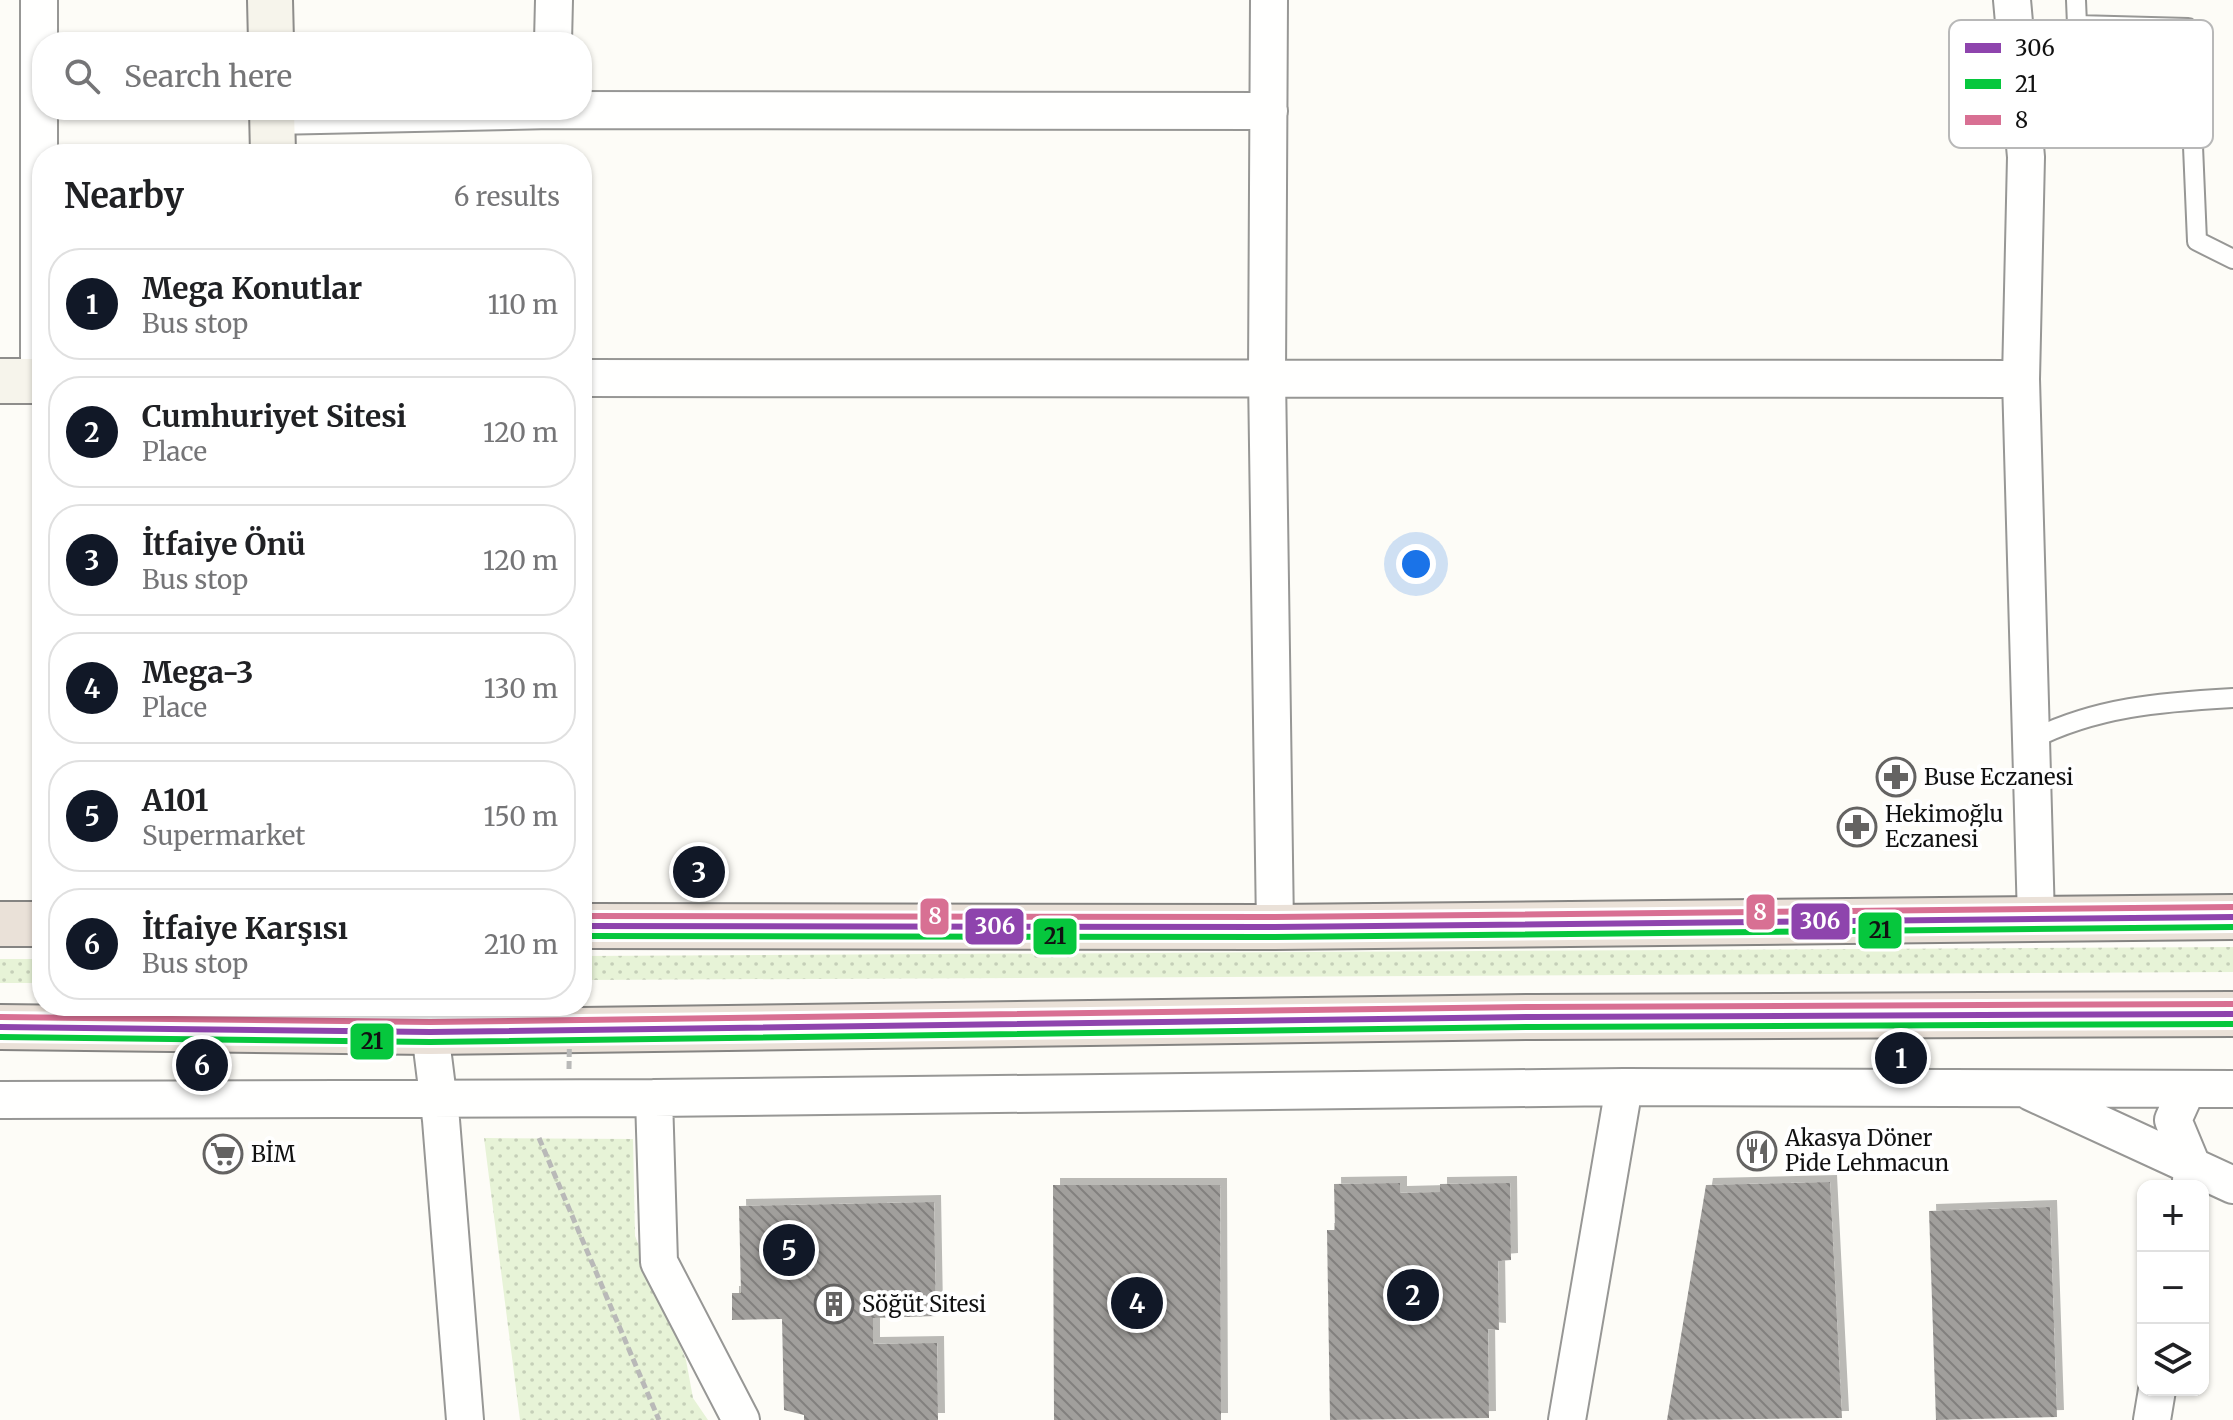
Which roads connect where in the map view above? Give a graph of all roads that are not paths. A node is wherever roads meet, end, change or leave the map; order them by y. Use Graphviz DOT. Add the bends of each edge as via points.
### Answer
graph roads {
  1 [pos="39,0"];
  2 [pos="270,0"];
  3 [pos="554,0"];
  4 [pos="1269,0"];
  5 [pos="2012,0"];
  6 [pos="2076,0"];
  7 [pos="2014,20"];
  8 [pos="2077,20"];
  9 [pos="38,32"];
  10 [pos="271,32"];
  11 [pos="553,32"];
  12 [pos="592,110"];
  13 [pos="1269,111"];
  14 [pos="35,120"];
  15 [pos="388,120"];
  16 [pos="273,127"];
  17 [pos="34,144"];
  18 [pos="2025,148"];
  19 [pos="2193,148"];
  20 [pos="32,222"];
  21 [pos="2233,259"];
  22 [pos="1267,376"];
  23 [pos="592,378"];
  24 [pos="2021,379"];
  25 [pos="27,381"];
  26 [pos="2233,698"];
  27 [pos="2031,740"];
  28 [pos="2233,917"];
  29 [pos="2036,919"];
  30 [pos="0,924"];
  31 [pos="32,924"];
  32 [pos="592,926"];
  33 [pos="1275,927"];
  34 [pos="2233,1014"];
  35 [pos="0,1027"];
  36 [pos="430,1032"];
  37 [pos="2020,1086"];
  38 [pos="1624,1087"];
  39 [pos="2187,1089"];
  40 [pos="2233,1089"];
  41 [pos="439,1097"];
  42 [pos="654,1098"];
  43 [pos="0,1100"];
  44 [pos="2191,1177"];
  45 [pos="2233,1185"];
  46 [pos="2156,1396"];
  47 [pos="465,1420"];
  48 [pos="741,1420"];
  49 [pos="1567,1420"];
  50 [pos="2152,1420"];
  1 -- 9 [label="street"];
  2 -- 10 [label="street"];
  3 -- 11 [label="street"];
  4 -- 13 [label="street"];
  5 -- 7 [label="street"];
  6 -- 8 [label="lane"];
  12 -- 13 [label="street"];
  13 -- 22 [label="street"];
  14 -- 17 [label="street"];
  15 -- 16 [label="street"];
  18 -- 24 [label="street"];
  19 -- 21 [label="lane" via="2197,241"];
  20 -- 25 [label="street"];
  22 -- 23 [label="street"];
  22 -- 24 [label="street"];
  22 -- 33 [label="street"];
  24 -- 27 [label="street"];
  26 -- 27 [label="lane" via="2147,703 2066,722"];
  27 -- 29 [label="street"];
  28 -- 29 [label="highway"];
  29 -- 33 [label="highway"];
  30 -- 31 [label="highway"];
  32 -- 33 [label="highway"];
  34 -- 36 [label="highway"];
  35 -- 36 [label="highway"];
  36 -- 41 [label="street"];
  37 -- 38 [label="street"];
  37 -- 39 [label="street"];
  37 -- 44 [label="street"];
  38 -- 42 [label="street"];
  38 -- 49 [label="street"];
  39 -- 40 [label="street"];
  39 -- 44 [label="street" via="2173,1120"];
  41 -- 42 [label="street"];
  41 -- 43 [label="street"];
  41 -- 47 [label="street"];
  42 -- 48 [label="street" via="659,1262"];
  44 -- 45 [label="street"];
  46 -- 50 [label="street"];
}
